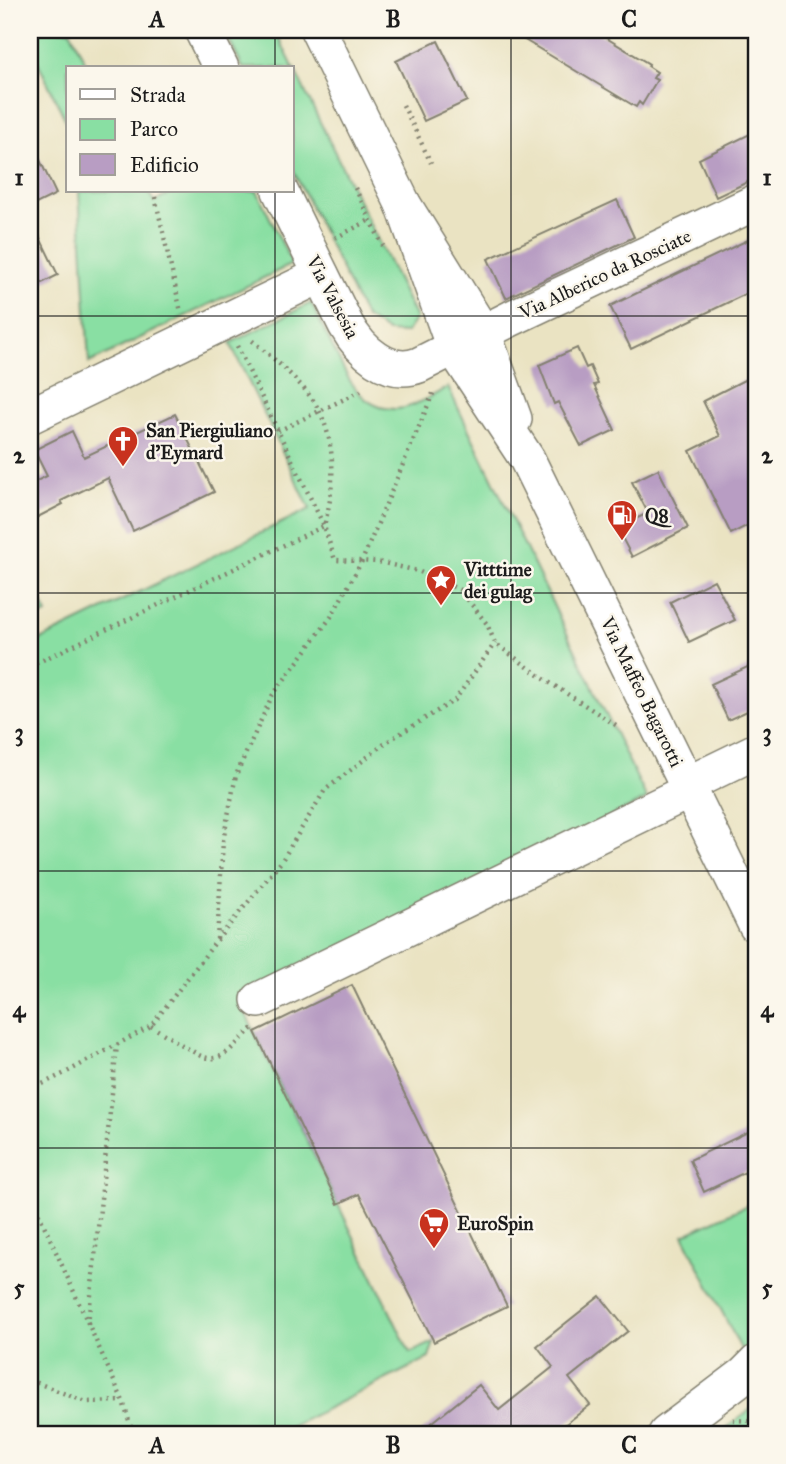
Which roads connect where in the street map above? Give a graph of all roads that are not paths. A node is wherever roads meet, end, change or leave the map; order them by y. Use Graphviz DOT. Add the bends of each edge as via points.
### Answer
graph roads {
  1 [pos="202,30"];
  2 [pos="318,30"];
  3 [pos="220,66"];
  4 [pos="280,192"];
  5 [pos="756,202"];
  6 [pos="321,275"];
  7 [pos="468,340"];
  8 [pos="30,416"];
  9 [pos="756,751"];
  10 [pos="689,787"];
  11 [pos="756,925"];
  12 [pos="258,1013"];
  13 [pos="752,1370"];
  14 [pos="666,1434"];
  1 -- 3 [label="street"];
  2 -- 7 [label="street, Via Maffeo Bagarotti"];
  4 -- 6 [label="street, Via Valsesia"];
  5 -- 7 [label="street, Via Alberico da Rosciate"];
  6 -- 7 [label="street, Via Valsesia" via="351,335 377,360 413,368"];
  6 -- 8 [label="street"];
  7 -- 10 [label="street, Via Maffeo Bagarotti"];
  9 -- 10 [label="street"];
  10 -- 11 [label="street, Via Maffeo Bagarotti"];
  10 -- 12 [label="street"];
  13 -- 14 [label="street"];
}
